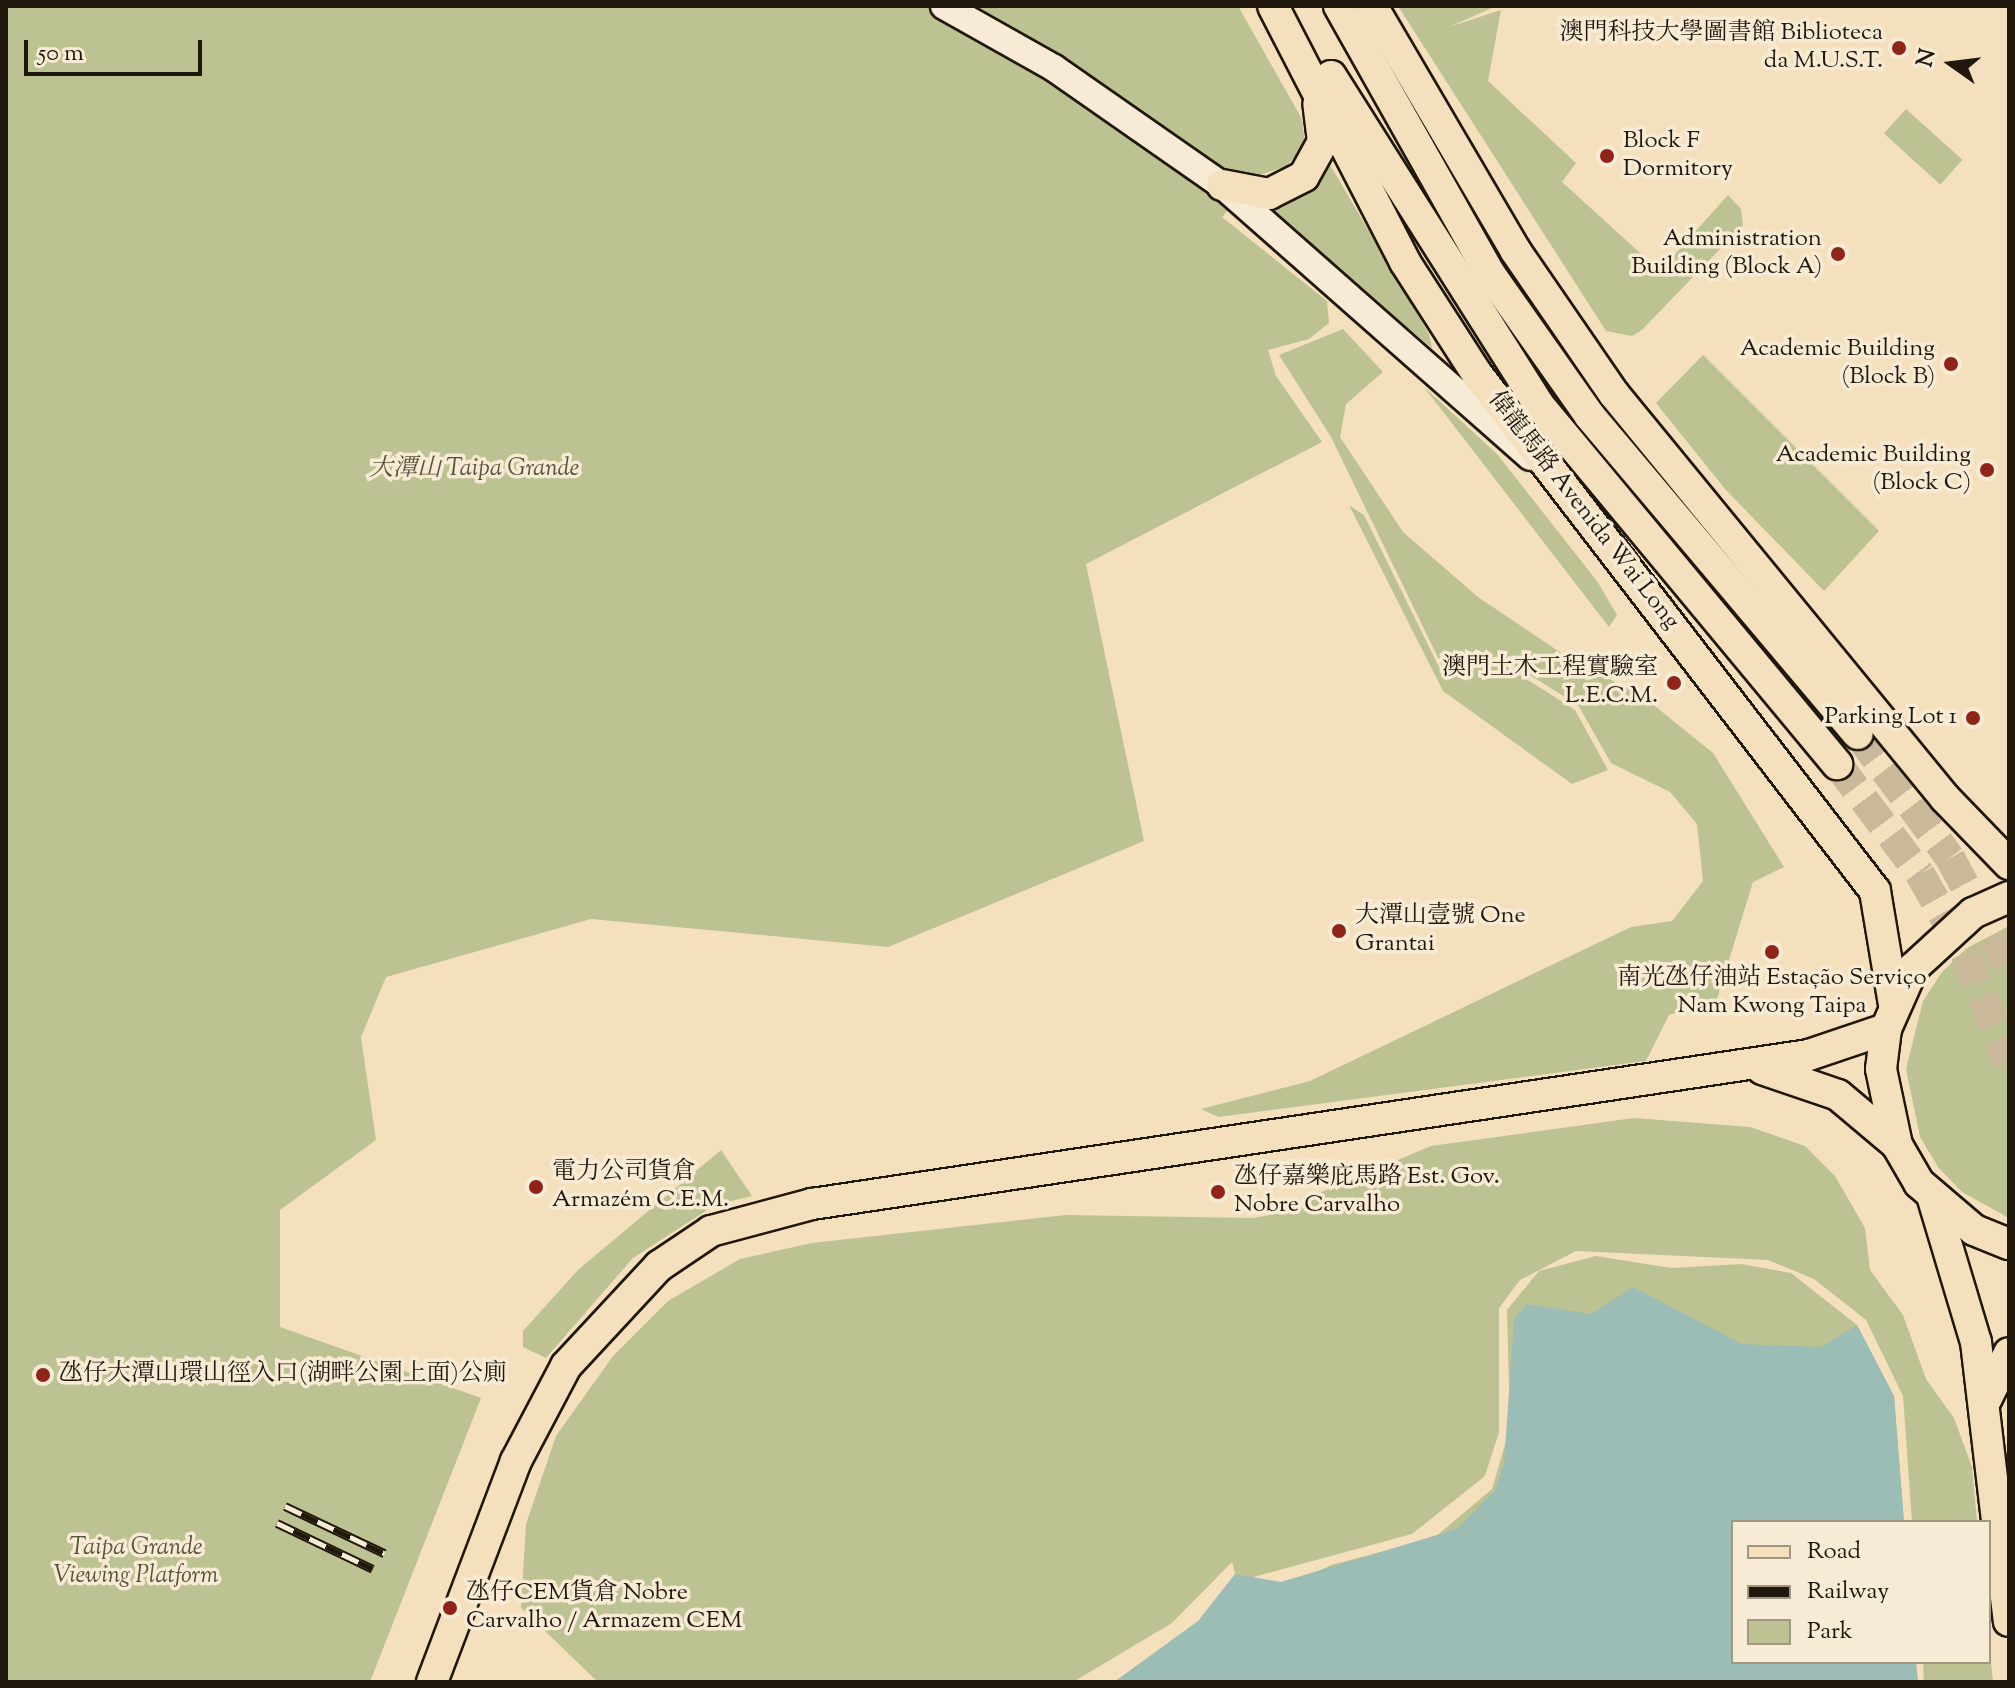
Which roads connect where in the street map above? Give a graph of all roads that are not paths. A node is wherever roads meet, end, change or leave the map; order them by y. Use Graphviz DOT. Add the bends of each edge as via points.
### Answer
graph roads {
  1 [pos="944,6"];
  2 [pos="1273,6"];
  3 [pos="1288,6"];
  4 [pos="1339,6"];
  5 [pos="1372,6"];
  6 [pos="1307,69"];
  7 [pos="1222,185"];
  8 [pos="1557,481"];
  9 [pos="1858,734"];
  10 [pos="1837,764"];
  11 [pos="2009,864"];
  12 [pos="2009,897"];
  13 [pos="1890,1017"];
  14 [pos="1742,1065"];
  15 [pos="1897,1145"];
  16 [pos="1933,1199"];
  17 [pos="2009,1244"];
  18 [pos="2009,1353"];
  19 [pos="1985,1410"];
  20 [pos="2009,1621"];
  21 [pos="432,1682"];
  1 -- 7 [label="street" via="1054,68"];
  2 -- 6 [label="main road, 偉龍馬路 Avenida Wai Long"];
  3 -- 10 [label="main road" via="1539,405"];
  4 -- 9 [label="main road" via="1490,274 1589,415"];
  5 -- 11 [label="main road" via="1515,250 1614,394 1945,798"];
  6 -- 7 [label="main road" via="1323,122 1316,160 1304,176 1269,194"];
  6 -- 8 [label="main road, 偉龍馬路 Avenida Wai Long" via="1405,262"];
  7 -- 8 [label="street"];
  8 -- 13 [label="main road, 偉龍馬路 Avenida Wai Long" via="1875,891"];
  12 -- 13 [label="main road" via="1940,937"];
  13 -- 14 [label="main road" via="1819,1052"];
  13 -- 15 [label="main road, 偉龍馬路 Avenida Wai Long" via="1884,1107"];
  14 -- 15 [label="main road" via="1813,1082"];
  14 -- 21 [label="main road" via="812,1204 711,1231 659,1266 566,1366 516,1461"];
  15 -- 16 [label="main road"];
  16 -- 17 [label="main road" via="1974,1230"];
  16 -- 19 [label="main road" via="1976,1342"];
  18 -- 19 [label="main road" via="1995,1369"];
  19 -- 20 [label="main road"];
}
